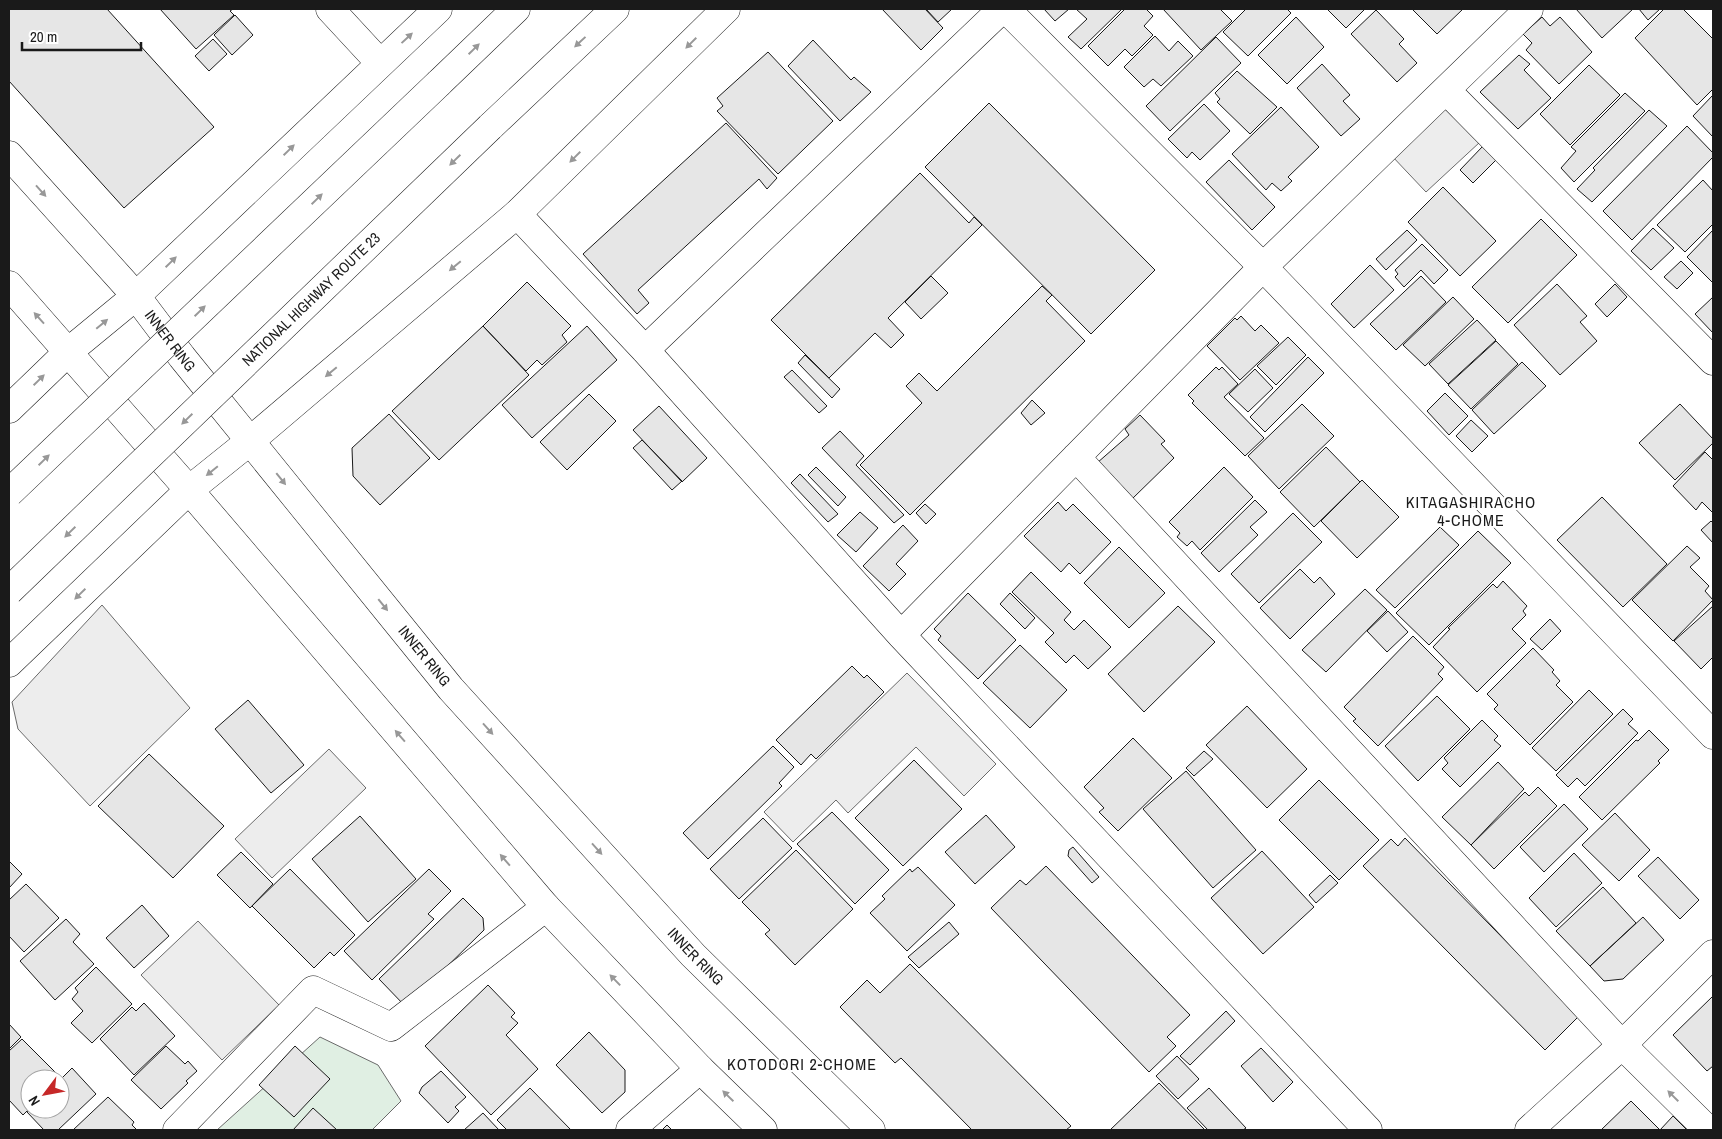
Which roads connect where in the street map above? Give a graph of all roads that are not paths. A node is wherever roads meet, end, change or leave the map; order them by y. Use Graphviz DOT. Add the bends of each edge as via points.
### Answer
graph roads {
  1 [pos="330,9"];
  2 [pos="438,9"];
  3 [pos="516,9"];
  4 [pos="615,9"];
  5 [pos="726,9"];
  6 [pos="1002,9"];
  7 [pos="1006,9"];
  8 [pos="1530,9"];
  9 [pos="380,63"];
  10 [pos="1446,90"];
  11 [pos="9,155"];
  12 [pos="518,214"];
  13 [pos="1263,267"];
  14 [pos="9,285"];
  15 [pos="136,296"];
  16 [pos="645,350"];
  17 [pos="68,352"];
  18 [pos="1713,361"];
  19 [pos="9,409"];
  20 [pos="250,441"];
  21 [pos="1076,457"];
  22 [pos="189,490"];
  23 [pos="9,493"];
  24 [pos="9,591"];
  25 [pos="901,635"];
  26 [pos="9,663"];
  27 [pos="1713,735"];
  28 [pos="546,907"];
  29 [pos="1713,954"];
  30 [pos="1622,1045"];
  31 [pos="700,1069"];
  32 [pos="177,1130"];
  33 [pos="630,1130"];
  34 [pos="763,1130"];
  35 [pos="871,1130"];
  36 [pos="1368,1130"];
  37 [pos="1529,1130"];
  38 [pos="1708,1130"];
  1 -- 9 [label="main road"];
  9 -- 2 [label="main road, one-way"];
  23 -- 3 [label="main road, one-way, bridge"];
  4 -- 24 [label="main road, NATIONAL HIGHWAY ROUTE 23, one-way, bridge"];
  5 -- 12 [label="main road, one-way"];
  6 -- 16 [label="main road"];
  7 -- 13 [label="main road"];
  8 -- 10 [label="main road"];
  15 -- 9 [label="main road, one-way"];
  10 -- 13 [label="main road"];
  10 -- 18 [label="main road"];
  11 -- 15 [label="main road, INNER RING, one-way"];
  12 -- 16 [label="main road"];
  12 -- 20 [label="main road, one-way"];
  13 -- 21 [label="main road"];
  13 -- 27 [label="main road"];
  17 -- 14 [label="main road, one-way"];
  17 -- 15 [label="main road, one-way"];
  15 -- 20 [label="main road, INNER RING"];
  16 -- 25 [label="main road"];
  19 -- 17 [label="main road, one-way"];
  17 -- 22 [label="main road"];
  20 -- 22 [label="main road, one-way"];
  20 -- 35 [label="main road, INNER RING, one-way" via="451,689 693,955"];
  21 -- 25 [label="main road"];
  21 -- 30 [label="main road"];
  22 -- 26 [label="main road, one-way"];
  28 -- 22 [label="main road, one-way"];
  25 -- 36 [label="main road"];
  31 -- 28 [label="main road, one-way"];
  28 -- 32 [label="main road" via="391,1027 313,990"];
  29 -- 30 [label="main road"];
  30 -- 37 [label="main road"];
  38 -- 30 [label="main road, one-way"];
  31 -- 33 [label="main road"];
  34 -- 31 [label="main road, one-way"];
}
